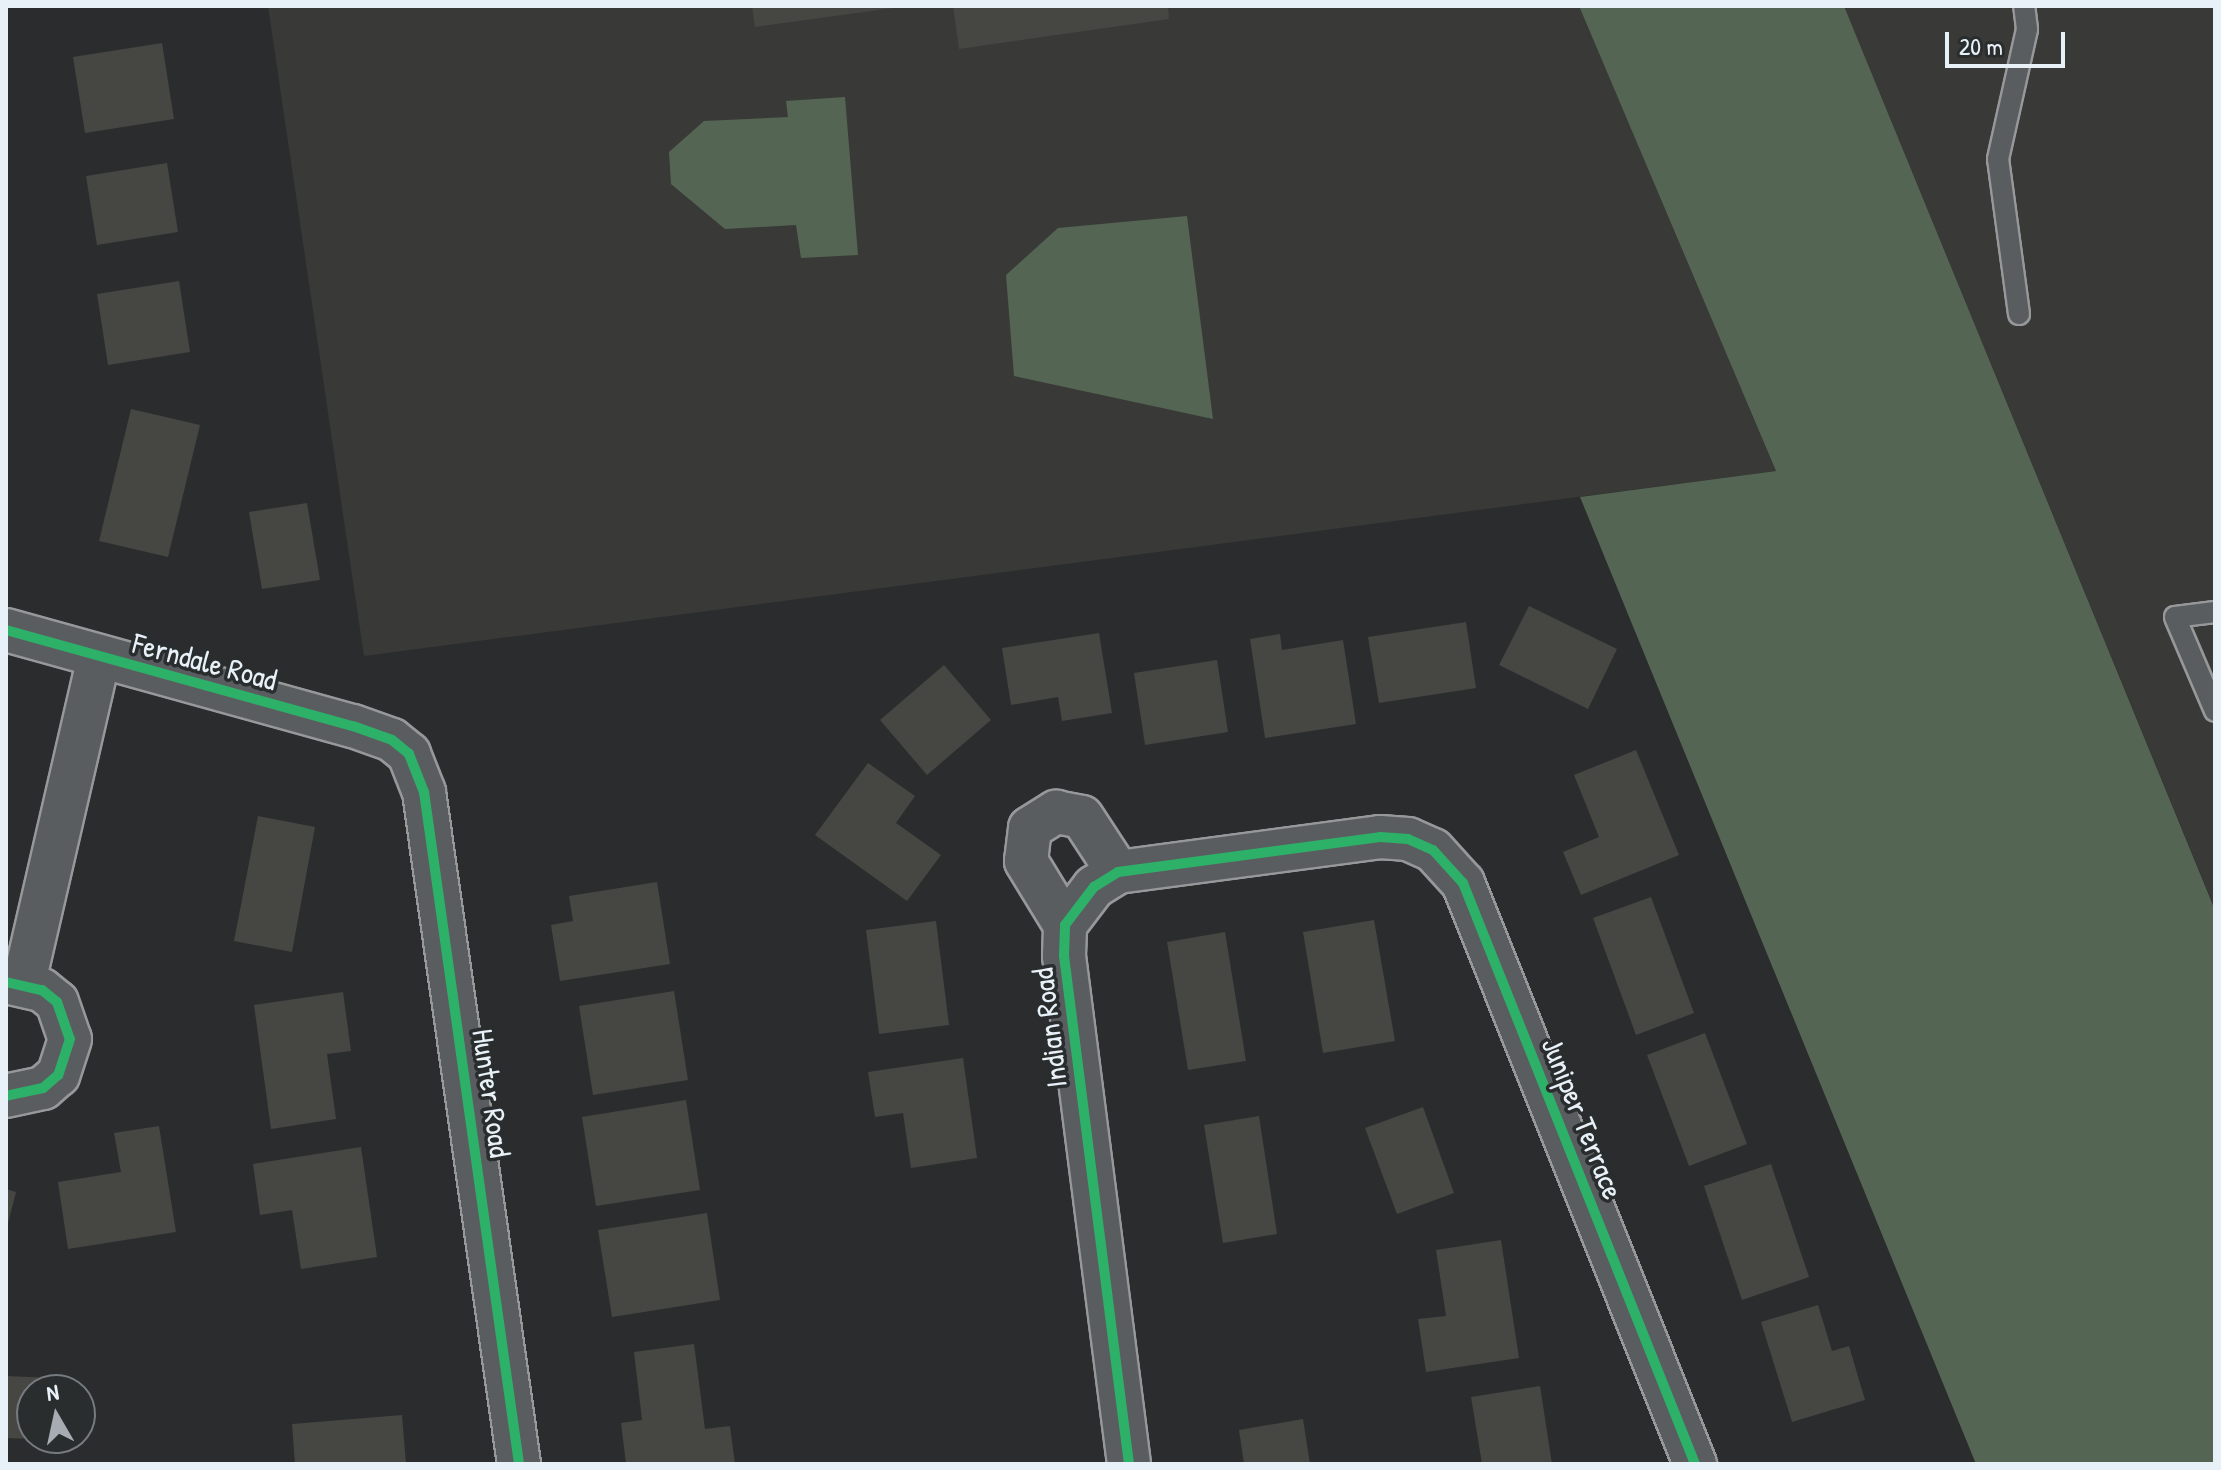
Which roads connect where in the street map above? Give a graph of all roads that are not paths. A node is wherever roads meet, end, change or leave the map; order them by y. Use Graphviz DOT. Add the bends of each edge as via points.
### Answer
graph roads {
  1 [pos="2024,6"];
  2 [pos="2019,314"];
  3 [pos="2215,612"];
  4 [pos="6,630"];
  5 [pos="99,658"];
  6 [pos="2215,711"];
  7 [pos="392,740"];
  8 [pos="1118,872"];
  9 [pos="1065,925"];
  10 [pos="15,982"];
  11 [pos="6,1096"];
  12 [pos="519,1464"];
  13 [pos="1129,1464"];
  14 [pos="1695,1464"];
  1 -- 2 [label="lane" via="2027,29 1998,159"];
  3 -- 6 [label="lane" via="2175,617"];
  4 -- 5 [label="street, Ferndale Road"];
  5 -- 7 [label="street, Ferndale Road"];
  5 -- 10 [label="street, Ferndale Road"];
  7 -- 12 [label="street, Hunter Road" via="409,754 424,792"];
  8 -- 9 [label="street, Indian Road" via="1094,887"];
  8 -- 9 [label="street" via="1082,817 1056,812 1030,828 1026,861"];
  8 -- 14 [label="street, Juniper Terrace" via="1380,837 1408,839 1433,850 1463,883"];
  9 -- 13 [label="street, Indian Road" via="1064,956"];
  10 -- 11 [label="street, Ferndale Road" via="57,1002 67,1020 69,1048 58,1075 43,1088"];
}
